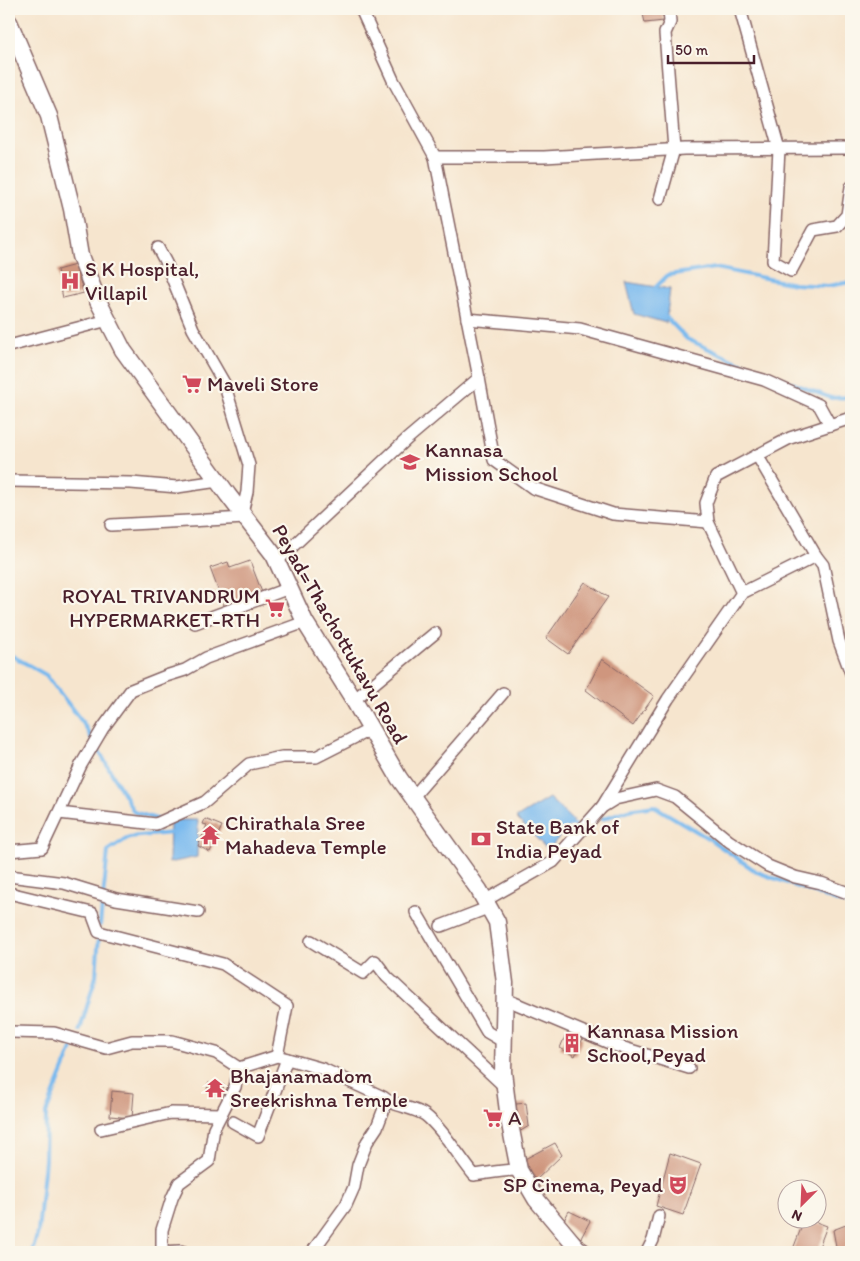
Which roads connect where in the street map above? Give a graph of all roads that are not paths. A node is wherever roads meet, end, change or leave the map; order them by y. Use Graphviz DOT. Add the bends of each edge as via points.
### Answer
graph roads {
  1 [pos="361,9"];
  2 [pos="669,9"];
  3 [pos="740,9"];
  4 [pos="9,22"];
  5 [pos="779,148"];
  6 [pos="851,148"];
  7 [pos="674,149"];
  8 [pos="435,157"];
  9 [pos="851,187"];
  10 [pos="660,199"];
  11 [pos="158,248"];
  12 [pos="467,319"];
  13 [pos="108,320"];
  14 [pos="9,346"];
  15 [pos="479,378"];
  16 [pos="851,418"];
  17 [pos="830,425"];
  18 [pos="757,456"];
  19 [pos="218,480"];
  20 [pos="9,481"];
  21 [pos="244,516"];
  22 [pos="708,522"];
  23 [pos="111,525"];
  24 [pos="816,556"];
  25 [pos="277,561"];
  26 [pos="289,588"];
  27 [pos="742,593"];
  28 [pos="305,622"];
  29 [pos="196,623"];
  30 [pos="435,632"];
  31 [pos="851,673"];
  32 [pos="503,693"];
  33 [pos="354,700"];
  34 [pos="370,729"];
  35 [pos="413,798"];
  36 [pos="602,807"];
  37 [pos="59,813"];
  38 [pos="9,851"];
  39 [pos="9,876"];
  40 [pos="9,893"];
  41 [pos="851,894"];
  42 [pos="488,904"];
  43 [pos="198,912"];
  44 [pos="416,912"];
  45 [pos="441,926"];
  46 [pos="311,941"];
  47 [pos="505,999"];
  48 [pos="9,1032"];
  49 [pos="504,1042"];
  50 [pos="282,1058"];
  51 [pos="239,1068"];
  52 [pos="689,1068"];
  53 [pos="505,1087"];
  54 [pos="383,1098"];
  55 [pos="221,1114"];
  56 [pos="233,1122"];
  57 [pos="101,1128"];
  58 [pos="519,1170"];
  59 [pos="659,1216"];
  60 [pos="576,1251"];
  61 [pos="162,1252"];
  62 [pos="184,1252"];
  63 [pos="312,1252"];
  64 [pos="647,1252"];
  1 -- 8 [label="street" via="393,80"];
  2 -- 7 [label="street" via="670,22 665,33"];
  3 -- 5 [label="street"];
  4 -- 13 [label="main road, Peyad=Thachottukavu Road" via="49,116 80,256"];
  5 -- 6 [label="street"];
  5 -- 7 [label="street"];
  5 -- 9 [label="street" via="773,262 792,272 813,230 837,226 846,216"];
  7 -- 8 [label="street" via="544,157"];
  7 -- 10 [label="street"];
  8 -- 12 [label="street"];
  11 -- 21 [label="street" via="193,329 224,383 249,466"];
  12 -- 15 [label="street"];
  12 -- 17 [label="street" via="580,329 764,380 819,405"];
  13 -- 14 [label="street"];
  13 -- 19 [label="main road, Peyad=Thachottukavu Road" via="123,350"];
  15 -- 22 [label="street" via="494,460 533,488 613,514"];
  15 -- 25 [label="street" via="407,439"];
  16 -- 17 [label="street"];
  17 -- 18 [label="street" via="790,438"];
  18 -- 22 [label="street" via="716,477 706,503"];
  18 -- 24 [label="street"];
  19 -- 20 [label="street" via="177,487"];
  19 -- 21 [label="main road, Peyad=Thachottukavu Road"];
  21 -- 23 [label="street"];
  21 -- 25 [label="main road, Peyad=Thachottukavu Road"];
  22 -- 27 [label="street"];
  24 -- 27 [label="street"];
  24 -- 31 [label="street" via="823,565 839,641"];
  25 -- 26 [label="main road, Peyad=Thachottukavu Road"];
  26 -- 28 [label="main road, Peyad=Thachottukavu Road"];
  26 -- 29 [label="street"];
  27 -- 36 [label="street" via="668,699"];
  28 -- 33 [label="main road, Peyad=Thachottukavu Road"];
  28 -- 37 [label="street" via="206,658 185,670 131,690 98,735"];
  30 -- 33 [label="street"];
  32 -- 35 [label="street"];
  33 -- 34 [label="main road, Peyad=Thachottukavu Road"];
  34 -- 35 [label="main road, Peyad=Thachottukavu Road"];
  34 -- 37 [label="street" via="316,757 282,757 249,764 205,802 156,824"];
  35 -- 42 [label="main road, Peyad=Thachottukavu Road"];
  36 -- 41 [label="street" via="627,796 656,790 665,792 768,866"];
  36 -- 42 [label="street" via="553,862"];
  37 -- 38 [label="street" via="42,848"];
  39 -- 43 [label="street" via="64,883 110,897"];
  40 -- 50 [label="street" via="92,913 100,932 223,964 287,1006"];
  42 -- 45 [label="street"];
  42 -- 47 [label="main road, Peyad=Thachottukavu Road" via="497,922"];
  44 -- 49 [label="street" via="487,1032"];
  46 -- 53 [label="street" via="363,974 374,961 387,977"];
  47 -- 49 [label="main road, Peyad=Thachottukavu Road"];
  47 -- 52 [label="street" via="614,1045"];
  48 -- 51 [label="street" via="54,1033 106,1048 132,1041 172,1041 216,1053"];
  49 -- 53 [label="main road, Peyad=Thachottukavu Road"];
  50 -- 51 [label="street"];
  50 -- 54 [label="street" via="323,1069"];
  50 -- 56 [label="street" via="258,1136"];
  51 -- 55 [label="street" via="235,1087"];
  53 -- 58 [label="main road, Peyad=Thachottukavu Road"];
  54 -- 58 [label="street" via="426,1116 474,1175"];
  54 -- 63 [label="street" via="377,1128 367,1142 346,1205"];
  55 -- 57 [label="street" via="171,1113"];
  55 -- 61 [label="street" via="214,1128 209,1161 179,1183 172,1198 162,1230"];
  58 -- 60 [label="main road, Peyad=Thachottukavu Road" via="536,1199"];
  59 -- 64 [label="street"];
  61 -- 62 [label="street"];
}
